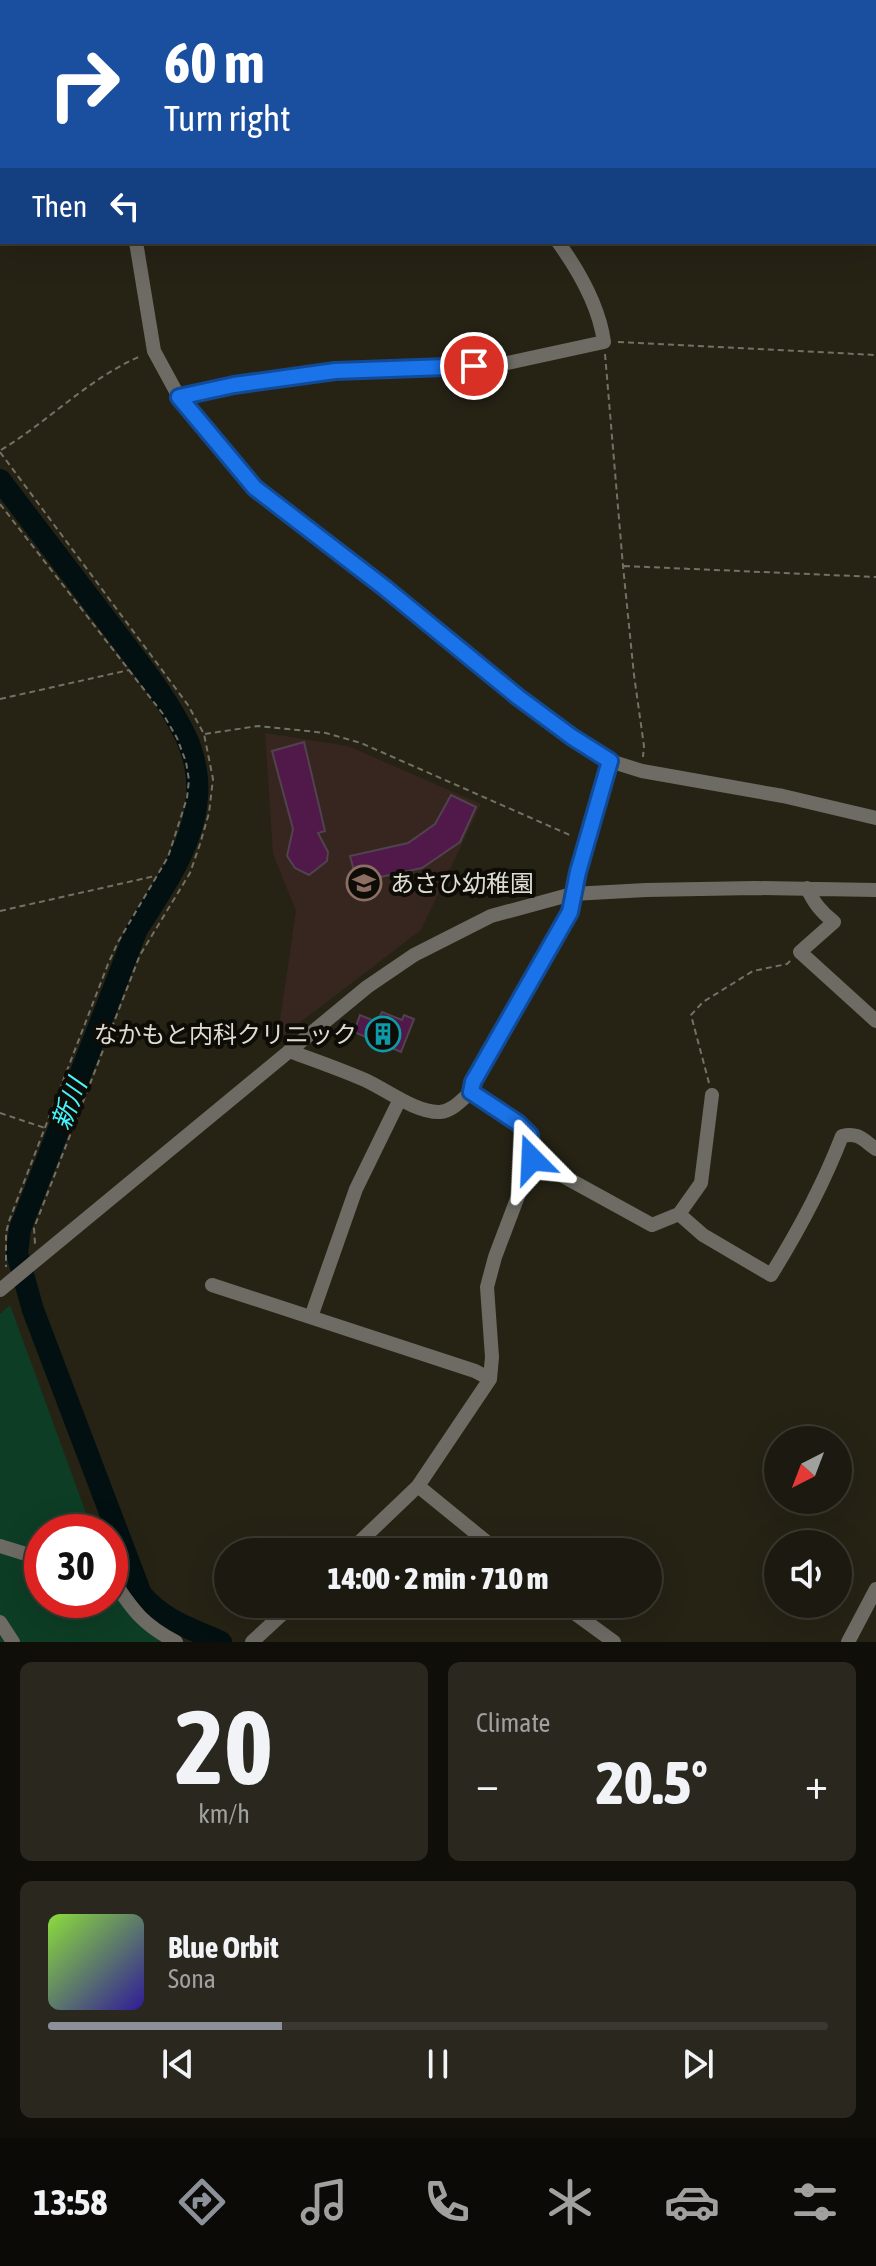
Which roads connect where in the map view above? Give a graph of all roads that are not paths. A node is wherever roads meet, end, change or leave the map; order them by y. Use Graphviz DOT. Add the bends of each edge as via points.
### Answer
graph roads {
  1 [pos="136,244"];
  2 [pos="559,244"];
  3 [pos="179,397"];
  4 [pos="610,761"];
  5 [pos="876,818"];
  6 [pos="807,888"];
  7 [pos="876,890"];
  8 [pos="572,894"];
  9 [pos="876,1021"];
  10 [pos="289,1051"];
  11 [pos="471,1092"];
  12 [pos="712,1095"];
  13 [pos="400,1099"];
  14 [pos="876,1149"];
  15 [pos="532,1159"];
  16 [pos="679,1214"];
  17 [pos="6,1285"];
  18 [pos="212,1285"];
  19 [pos="311,1317"];
  20 [pos="490,1379"];
  21 [pos="418,1486"];
  22 [pos="364,1538"];
  23 [pos="482,1538"];
  24 [pos="0,1546"];
  25 [pos="24,1553"];
  26 [pos="876,1589"];
  27 [pos="128,1604"];
  28 [pos="278,1618"];
  29 [pos="581,1618"];
  30 [pos="0,1622"];
  31 [pos="13,1642"];
  32 [pos="176,1642"];
  33 [pos="252,1642"];
  34 [pos="614,1642"];
  35 [pos="848,1642"];
  1 -- 3 [label="street" via="154,351"];
  2 -- 3 [label="street" via="579,271 604,342 498,365 335,371"];
  3 -- 4 [label="street" via="255,488 518,697"];
  4 -- 5 [label="street"];
  4 -- 8 [label="street"];
  6 -- 7 [label="street"];
  6 -- 8 [label="street"];
  6 -- 9 [label="street" via="834,922 800,952"];
  8 -- 10 [label="street" via="491,916 414,955"];
  8 -- 11 [label="street" via="570,912"];
  10 -- 13 [label="street"];
  10 -- 17 [label="street"];
  11 -- 13 [label="street" via="445,1112"];
  11 -- 15 [label="street" via="530,1135"];
  12 -- 16 [label="street" via="701,1183"];
  13 -- 19 [label="street" via="356,1189"];
  14 -- 16 [label="street" via="852,1133 842,1136 799,1230 771,1275 703,1235"];
  15 -- 16 [label="street" via="652,1225"];
  15 -- 20 [label="street" via="487,1287"];
  18 -- 19 [label="street"];
  19 -- 20 [label="street"];
  20 -- 21 [label="street"];
  21 -- 22 [label="street"];
  21 -- 23 [label="street"];
  24 -- 25 [label="street"];
  26 -- 35 [label="street"];
  27 -- 32 [label="street" via="153,1630"];
  28 -- 33 [label="street"];
  29 -- 34 [label="street"];
  30 -- 31 [label="street"];
}
